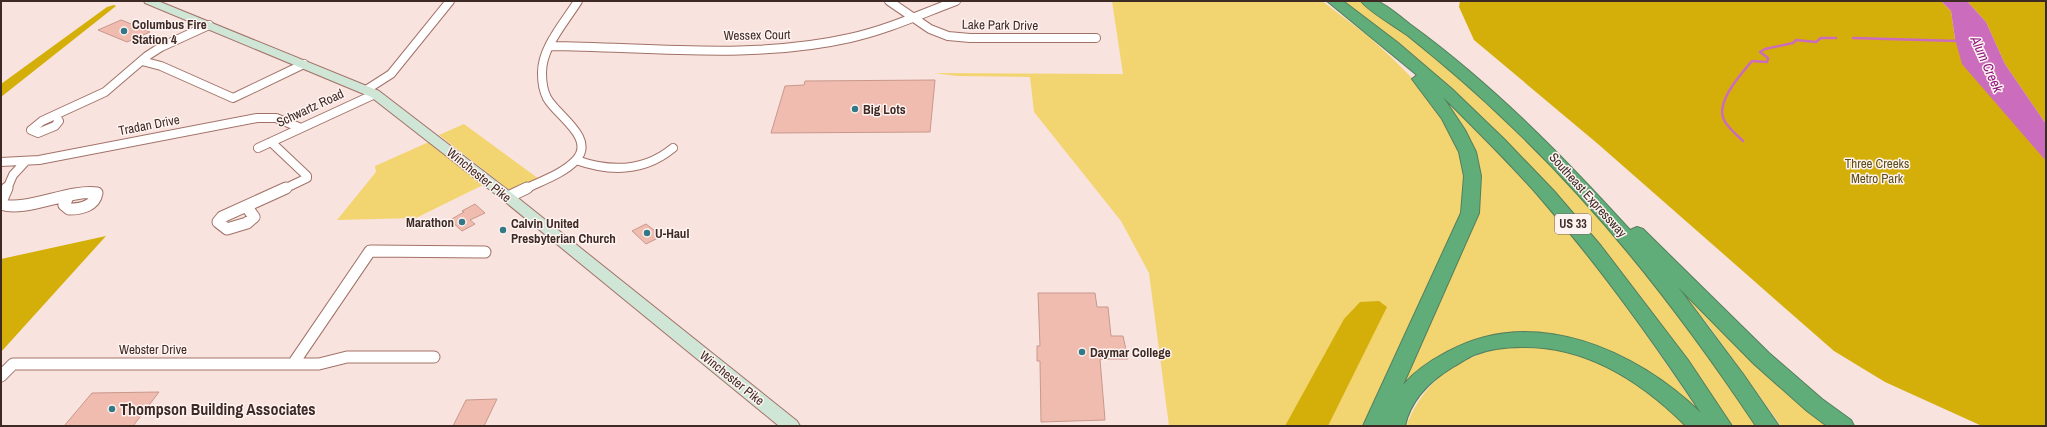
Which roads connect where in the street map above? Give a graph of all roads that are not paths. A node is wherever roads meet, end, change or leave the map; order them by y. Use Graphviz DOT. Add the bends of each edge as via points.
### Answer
graph roads {
  1 [pos="149,1"];
  2 [pos="450,1"];
  3 [pos="578,1"];
  4 [pos="889,1"];
  5 [pos="956,1"];
  6 [pos="1334,1"];
  7 [pos="1368,1"];
  8 [pos="912,17"];
  9 [pos="209,25"];
  10 [pos="1096,38"];
  11 [pos="551,46"];
  12 [pos="1395,47"];
  13 [pos="142,61"];
  14 [pos="304,64"];
  15 [pos="370,92"];
  16 [pos="55,115"];
  17 [pos="301,128"];
  18 [pos="270,142"];
  19 [pos="258,148"];
  20 [pos="673,148"];
  21 [pos="1551,154"];
  22 [pos="576,160"];
  23 [pos="1,162"];
  24 [pos="25,162"];
  25 [pos="69,195"];
  26 [pos="508,197"];
  27 [pos="1,203"];
  28 [pos="247,207"];
  29 [pos="486,252"];
  30 [pos="434,357"];
  31 [pos="293,364"];
  32 [pos="1,376"];
  33 [pos="791,426"];
  34 [pos="1374,426"];
  35 [pos="1394,426"];
  36 [pos="1700,426"];
  37 [pos="1721,426"];
  38 [pos="1768,426"];
  39 [pos="1843,426"];
  1 -- 9 [label="main road, Winchester Pike"];
  2 -- 15 [label="street, Schwartz Road" via="391,74"];
  3 -- 11 [label="street"];
  4 -- 8 [label="street, Lake Park Drive"];
  5 -- 8 [label="street, Wessex Court"];
  6 -- 12 [label="highway, US 33"];
  7 -- 21 [label="highway, Southeast Expressway / US 33" via="1450,63"];
  8 -- 10 [label="street, Lake Park Drive" via="930,29 948,36"];
  8 -- 11 [label="street, Wessex Court" via="858,36 800,47 654,49"];
  9 -- 13 [label="street" via="161,47"];
  9 -- 14 [label="main road, Winchester Pike"];
  11 -- 22 [label="street" via="544,60 542,73 546,97 581,139 582,150"];
  12 -- 34 [label="highway" via="1447,114 1458,133 1471,163 1473,187 1470,213"];
  12 -- 37 [label="highway, US 33" via="1473,117 1548,195 1628,292"];
  13 -- 14 [label="street" via="161,66 233,98"];
  13 -- 16 [label="street" via="105,92"];
  14 -- 15 [label="main road, Winchester Pike"];
  15 -- 17 [label="street, Schwartz Road"];
  15 -- 26 [label="main road, Winchester Pike" via="406,116"];
  17 -- 18 [label="street, Schwartz Road"];
  17 -- 24 [label="street, Tradan Drive" via="276,118 257,118"];
  18 -- 19 [label="street, Schwartz Road"];
  18 -- 28 [label="street" via="307,178"];
  20 -- 22 [label="street" via="658,161 632,167 596,167"];
  21 -- 38 [label="highway, Southeast Expressway / US 33" via="1629,240 1679,301"];
  21 -- 39 [label="highway" via="1586,180 1753,352 1780,377"];
  22 -- 26 [label="street" via="562,171"];
  23 -- 24 [label="street, Tradan Drive"];
  24 -- 27 [label="street" via="13,175"];
  25 -- 27 [label="street" via="13,207 5,207"];
  26 -- 33 [label="main road, Winchester Pike"];
  29 -- 31 [label="street" via="370,251"];
  30 -- 31 [label="street, Webster Drive" via="347,357 319,364"];
  31 -- 32 [label="street, Webster Drive" via="12,364"];
  35 -- 36 [label="highway" via="1402,403 1414,386 1429,372 1459,353 1505,339 1561,342 1620,362 1670,395"];
}
